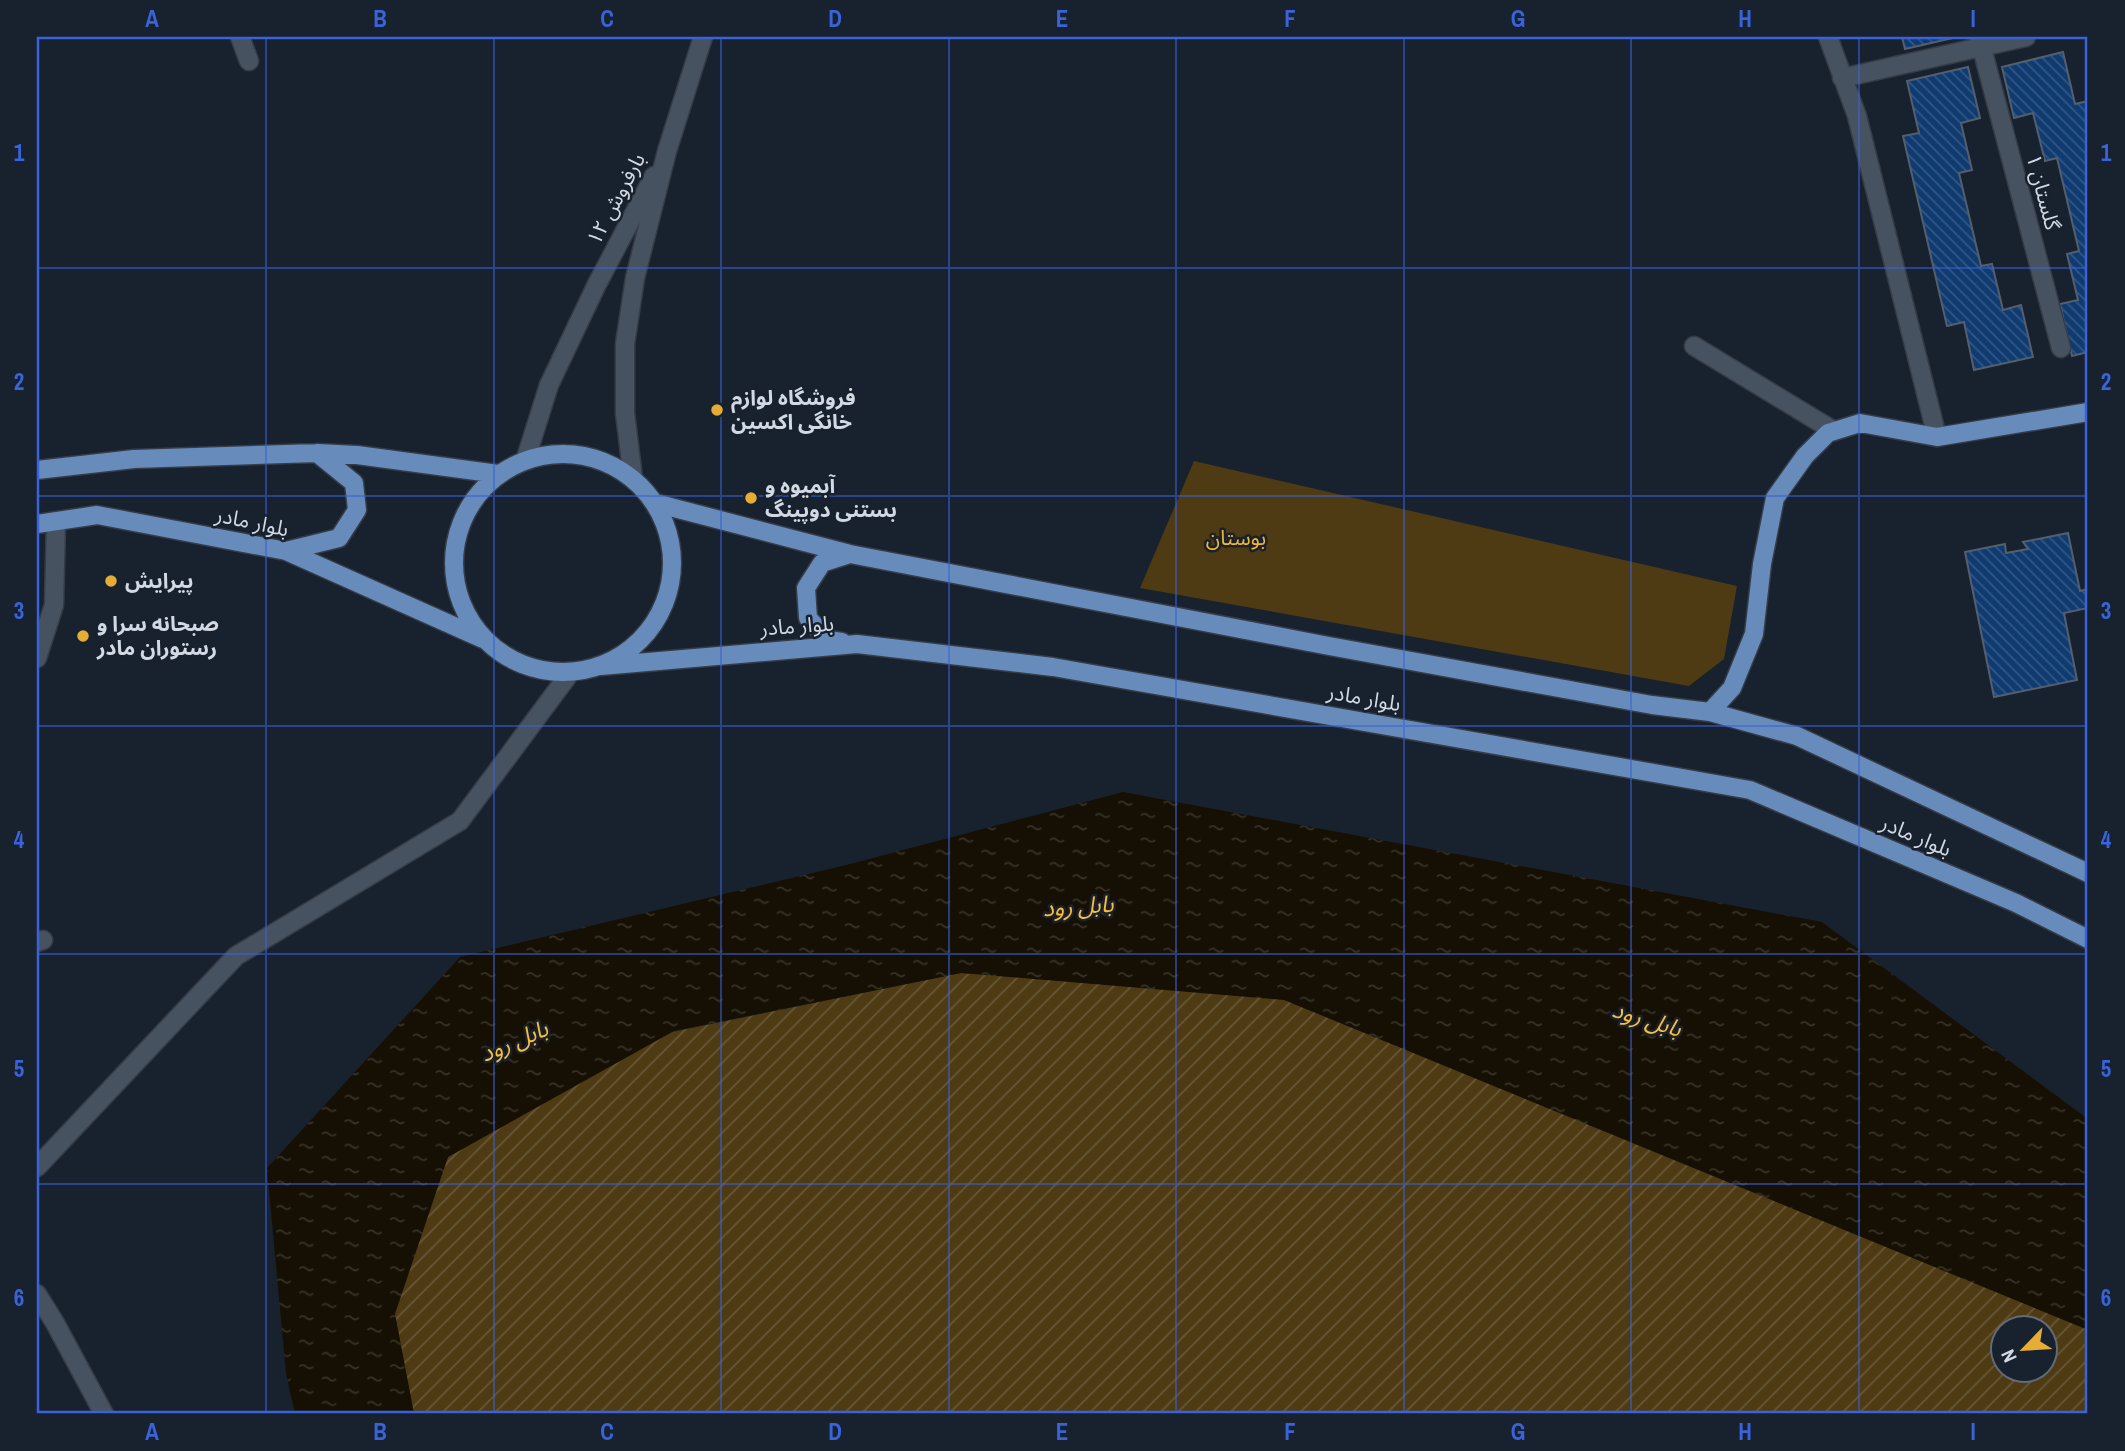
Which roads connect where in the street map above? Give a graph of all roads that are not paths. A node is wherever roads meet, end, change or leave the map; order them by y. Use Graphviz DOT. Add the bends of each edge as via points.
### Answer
graph roads {
  1 [pos="240,37"];
  2 [pos="703,37"];
  3 [pos="1828,37"];
  4 [pos="2026,37"];
  5 [pos="1980,42"];
  6 [pos="249,61"];
  7 [pos="1842,78"];
  8 [pos="667,151"];
  9 [pos="1694,346"];
  10 [pos="2061,348"];
  11 [pos="2088,412"];
  12 [pos="1834,431"];
  13 [pos="1937,437"];
  14 [pos="317,453"];
  15 [pos="526,458"];
  16 [pos="37,470"];
  17 [pos="498,474"];
  18 [pos="633,478"];
  19 [pos="655,503"];
  20 [pos="56,521"];
  21 [pos="37,524"];
  22 [pos="286,551"];
  23 [pos="850,554"];
  24 [pos="484,639"];
  25 [pos="857,644"];
  26 [pos="37,658"];
  27 [pos="601,666"];
  28 [pos="570,673"];
  29 [pos="1710,712"];
  30 [pos="2088,873"];
  31 [pos="2088,939"];
  32 [pos="37,1167"];
  33 [pos="37,1294"];
  34 [pos="104,1414"];
  1 -- 6 [label="street"];
  2 -- 8 [label="street"];
  3 -- 7 [label="street"];
  4 -- 5 [label="street"];
  5 -- 7 [label="street"];
  5 -- 10 [label="street, گلستان ۱"];
  7 -- 13 [label="street" via="1857,116"];
  8 -- 15 [label="street, بارفروش ۱۲" via="549,385"];
  8 -- 18 [label="street, بارفروش ۱۲" via="635,278 625,344 625,413"];
  9 -- 12 [label="street"];
  11 -- 13 [label="main road"];
  12 -- 13 [label="main road" via="1860,423"];
  12 -- 29 [label="main road" via="1805,456 1775,498 1754,634 1732,688"];
  14 -- 16 [label="main road" via="135,459"];
  14 -- 17 [label="main road"];
  14 -- 22 [label="main road" via="354,483 357,509 339,538"];
  15 -- 17 [label="main road"];
  15 -- 18 [label="main road" via="564,453 601,459"];
  17 -- 24 [label="main road" via="478,492 455,540 457,593"];
  18 -- 19 [label="main road"];
  19 -- 23 [label="main road, بلوار مادر"];
  19 -- 27 [label="main road" via="668,533 673,565 667,598 652,627 629,650"];
  20 -- 21 [label="main road, بلوار مادر"];
  20 -- 22 [label="main road, بلوار مادر" via="97,515"];
  20 -- 26 [label="street" via="54,606"];
  22 -- 24 [label="main road, بلوار مادر"];
  23 -- 25 [label="main road" via="822,563 806,588 807,608 808,618 828,640"];
  23 -- 29 [label="main road, بلوار مادر" via="1342,649"];
  24 -- 28 [label="main road" via="509,658 539,670"];
  25 -- 27 [label="main road, بلوار مادر"];
  25 -- 31 [label="main road, بلوار مادر" via="1053,667 1749,790 2016,903"];
  27 -- 28 [label="main road"];
  28 -- 32 [label="street" via="460,821 236,956"];
  29 -- 30 [label="main road, بلوار مادر" via="1797,736"];
  33 -- 34 [label="street"];
}
